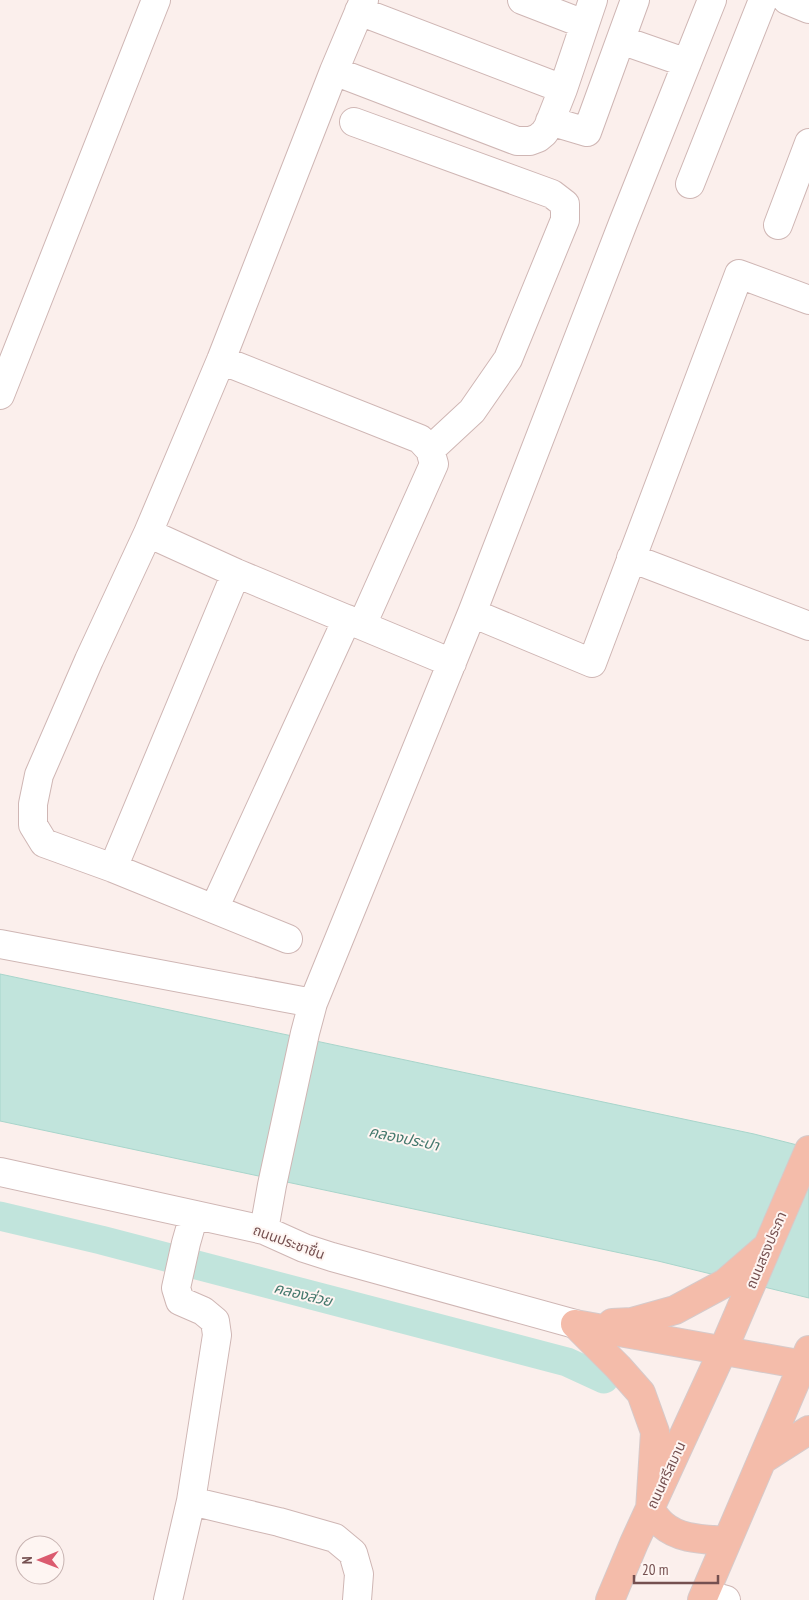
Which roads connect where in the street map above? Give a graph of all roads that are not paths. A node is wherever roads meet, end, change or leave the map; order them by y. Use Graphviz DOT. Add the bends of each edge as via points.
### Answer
graph roads {
  1 [pos="156,0"];
  2 [pos="522,0"];
  3 [pos="636,0"];
  4 [pos="712,0"];
  5 [pos="763,0"];
  6 [pos="787,0"];
  7 [pos="362,6"];
  8 [pos="809,8"];
  9 [pos="588,12"];
  10 [pos="621,40"];
  11 [pos="687,63"];
  12 [pos="334,71"];
  13 [pos="563,89"];
  14 [pos="550,121"];
  15 [pos="354,122"];
  16 [pos="809,144"];
  17 [pos="690,184"];
  18 [pos="778,225"];
  19 [pos="809,300"];
  20 [pos="221,360"];
  21 [pos="0,395"];
  22 [pos="430,450"];
  23 [pos="148,533"];
  24 [pos="632,558"];
  25 [pos="236,573"];
  26 [pos="472,613"];
  27 [pos="355,622"];
  28 [pos="809,626"];
  29 [pos="452,663"];
  30 [pos="113,868"];
  31 [pos="214,909"];
  32 [pos="288,939"];
  33 [pos="0,944"];
  34 [pos="313,1003"];
  35 [pos="809,1150"];
  36 [pos="0,1172"];
  37 [pos="194,1215"];
  38 [pos="264,1230"];
  39 [pos="736,1287"];
  40 [pos="575,1324"];
  41 [pos="723,1350"];
  42 [pos="807,1360"];
  43 [pos="809,1430"];
  44 [pos="762,1460"];
  45 [pos="190,1501"];
  46 [pos="650,1510"];
  47 [pos="727,1541"];
  48 [pos="711,1598"];
  49 [pos="168,1600"];
  50 [pos="357,1600"];
  51 [pos="610,1600"];
  1 -- 21 [label="street"];
  2 -- 9 [label="street"];
  3 -- 10 [label="street"];
  4 -- 11 [label="street"];
  5 -- 17 [label="street"];
  6 -- 8 [label="street"];
  7 -- 12 [label="street"];
  7 -- 13 [label="street"];
  9 -- 13 [label="street"];
  10 -- 11 [label="street"];
  10 -- 14 [label="street" via="586,132"];
  11 -- 26 [label="street"];
  12 -- 14 [label="street" via="517,141 538,138"];
  12 -- 20 [label="street"];
  13 -- 14 [label="street"];
  15 -- 22 [label="street" via="552,194 565,204 565,220 508,359 472,411"];
  16 -- 18 [label="street"];
  19 -- 24 [label="street" via="738,274"];
  20 -- 22 [label="street" via="420,439"];
  20 -- 23 [label="street"];
  22 -- 27 [label="street" via="434,464"];
  23 -- 25 [label="street"];
  23 -- 30 [label="street" via="43,766 32,804 33,825 44,843"];
  24 -- 26 [label="street" via="592,663"];
  24 -- 28 [label="street"];
  25 -- 27 [label="street"];
  25 -- 30 [label="street"];
  26 -- 29 [label="street"];
  27 -- 29 [label="street"];
  27 -- 31 [label="street"];
  29 -- 34 [label="street"];
  30 -- 31 [label="street"];
  31 -- 32 [label="street"];
  33 -- 34 [label="street"];
  34 -- 38 [label="street"];
  35 -- 39 [label="main road, ถนนสรงประภา" via="768,1246"];
  36 -- 37 [label="street, ถนนประชาชื่น"];
  37 -- 38 [label="street, ถนนประชาชื่น"];
  37 -- 45 [label="street" via="176,1288 180,1301 203,1310 215,1321 217,1335"];
  38 -- 40 [label="street, ถนนประชาชื่น" via="332,1257"];
  39 -- 40 [label="main road" via="632,1322"];
  39 -- 41 [label="main road, ถนนสรงประภา"];
  40 -- 41 [label="main road"];
  40 -- 46 [label="main road" via="641,1393 655,1432"];
  41 -- 42 [label="main road"];
  41 -- 46 [label="main road, ถนนศรีสมาน"];
  42 -- 44 [label="main road"];
  43 -- 44 [label="main road"];
  44 -- 47 [label="main road"];
  45 -- 49 [label="street"];
  45 -- 50 [label="street" via="335,1538 353,1553 359,1574"];
  46 -- 47 [label="main road" via="676,1533"];
  46 -- 51 [label="main road, ถนนศรีสมาน"];
  47 -- 48 [label="main road"];
}
